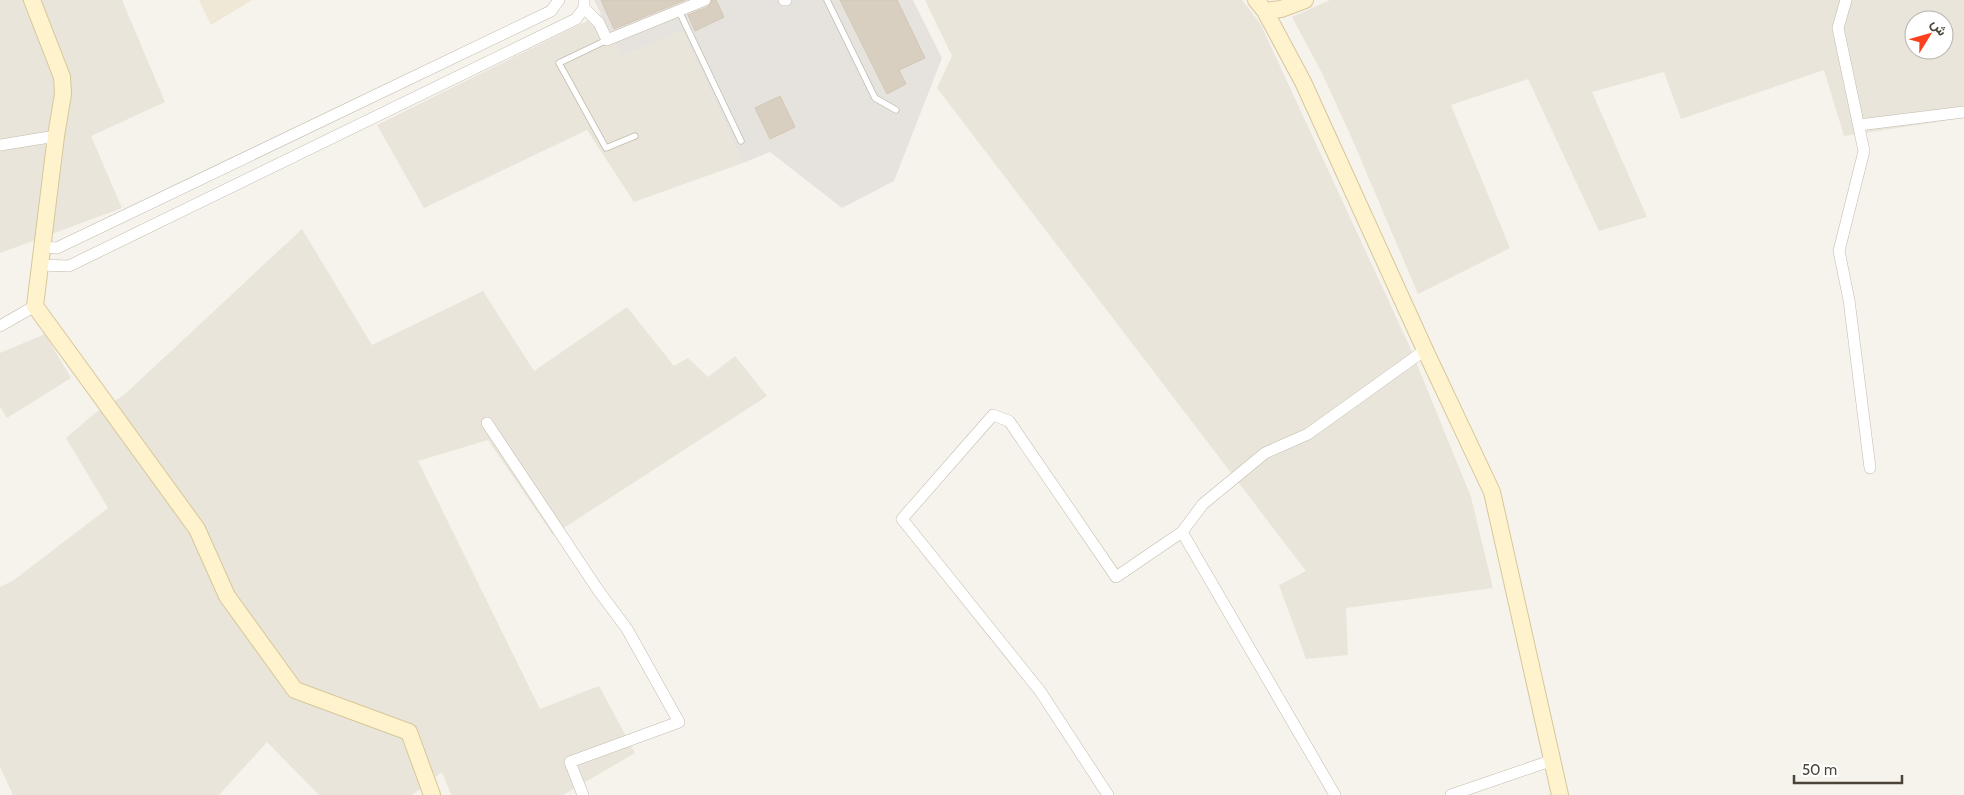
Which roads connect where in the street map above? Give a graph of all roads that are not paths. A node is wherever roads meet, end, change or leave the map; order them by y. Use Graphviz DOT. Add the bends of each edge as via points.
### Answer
graph roads {
  1 [pos="32,0"];
  2 [pos="559,0"];
  3 [pos="705,0"];
  4 [pos="827,0"];
  5 [pos="1305,0"];
  6 [pos="1846,0"];
  7 [pos="584,4"];
  8 [pos="1261,6"];
  9 [pos="679,11"];
  10 [pos="607,40"];
  11 [pos="896,110"];
  12 [pos="1964,112"];
  13 [pos="1859,125"];
  14 [pos="56,136"];
  15 [pos="635,136"];
  16 [pos="741,141"];
  17 [pos="0,145"];
  18 [pos="43,246"];
  19 [pos="40,265"];
  20 [pos="35,306"];
  21 [pos="0,326"];
  22 [pos="1425,350"];
  23 [pos="487,423"];
  24 [pos="1870,468"];
  25 [pos="1182,532"];
  26 [pos="1553,760"];
  27 [pos="432,795"];
  28 [pos="583,795"];
  29 [pos="1108,795"];
  30 [pos="1335,795"];
  31 [pos="1451,795"];
  32 [pos="1560,795"];
  1 -- 14 [label="street" via="62,77 64,94"];
  2 -- 18 [label="street" via="551,12 57,248"];
  3 -- 9 [label="street"];
  4 -- 11 [label="lane" via="875,98"];
  5 -- 8 [label="street" via="1282,9"];
  6 -- 13 [label="street" via="1838,28"];
  7 -- 10 [label="street"];
  7 -- 19 [label="street" via="576,19 69,266"];
  8 -- 22 [label="street" via="1303,82"];
  9 -- 10 [label="street"];
  9 -- 16 [label="lane"];
  10 -- 15 [label="lane" via="559,63 606,148"];
  12 -- 13 [label="street"];
  13 -- 24 [label="street" via="1864,151 1839,251 1849,300"];
  14 -- 17 [label="street"];
  14 -- 18 [label="street"];
  18 -- 19 [label="street"];
  19 -- 20 [label="street"];
  20 -- 21 [label="street"];
  20 -- 27 [label="street" via="197,529 226,596 295,690 409,732"];
  22 -- 25 [label="street" via="1308,434 1265,453 1203,504"];
  22 -- 26 [label="street" via="1492,492"];
  23 -- 28 [label="street" via="593,582 628,628 679,722 570,762"];
  25 -- 29 [label="street" via="1116,577 1009,421 993,415 902,519 1040,691"];
  25 -- 30 [label="street"];
  26 -- 31 [label="street"];
  26 -- 32 [label="street"];
}
